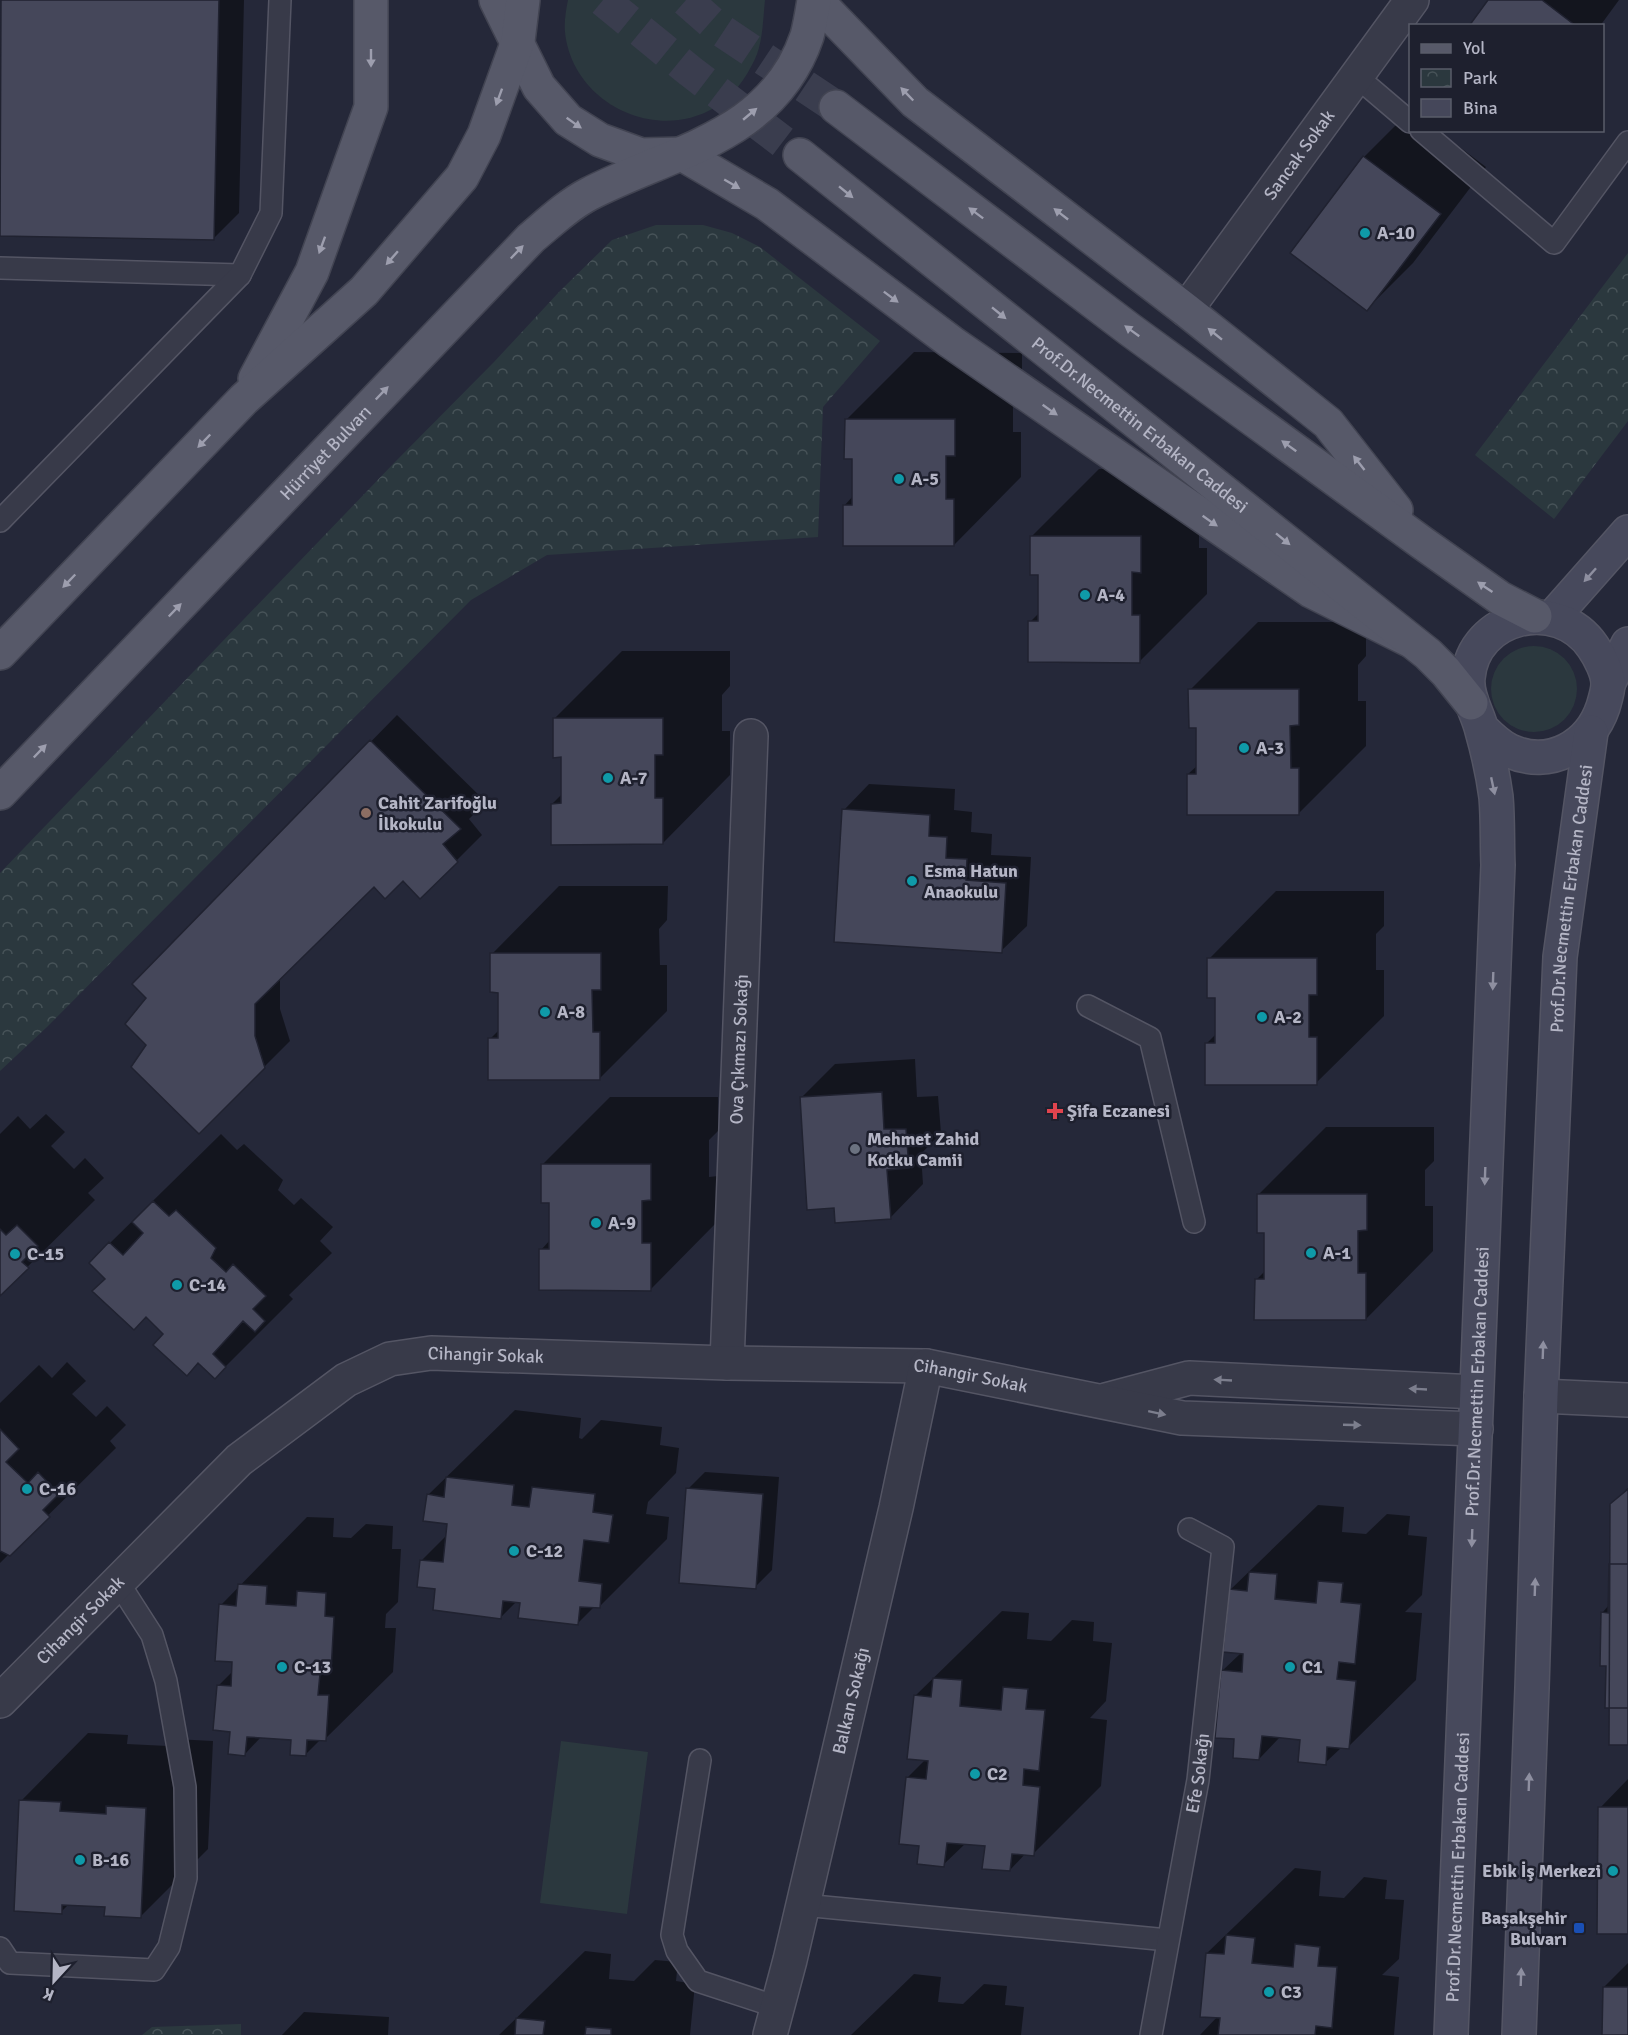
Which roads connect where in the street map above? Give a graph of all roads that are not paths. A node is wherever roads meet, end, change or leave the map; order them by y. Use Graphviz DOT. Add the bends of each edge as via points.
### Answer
graph roads {
  1 [pos="280,0"];
  2 [pos="371,0"];
  3 [pos="496,0"];
  4 [pos="523,0"];
  5 [pos="815,0"];
  6 [pos="1412,0"];
  7 [pos="518,41"];
  8 [pos="1356,76"];
  9 [pos="836,107"];
  10 [pos="1409,121"];
  11 [pos="1423,132"];
  12 [pos="1628,142"];
  13 [pos="682,154"];
  14 [pos="800,156"];
  15 [pos="0,268"];
  16 [pos="240,274"];
  17 [pos="1186,310"];
  18 [pos="244,399"];
  19 [pos="0,521"];
  20 [pos="1628,532"];
  21 [pos="1421,542"];
  22 [pos="1544,617"];
  23 [pos="1409,640"];
  24 [pos="1628,644"];
  25 [pos="0,653"];
  26 [pos="1608,684"];
  27 [pos="1476,716"];
  28 [pos="1592,732"];
  29 [pos="751,736"];
  30 [pos="0,794"];
  31 [pos="1088,1006"];
  32 [pos="1194,1222"];
  33 [pos="727,1363"];
  34 [pos="926,1366"];
  35 [pos="1476,1392"];
  36 [pos="1541,1396"];
  37 [pos="1628,1400"];
  38 [pos="1100,1402"];
  39 [pos="1476,1430"];
  40 [pos="1190,1529"];
  41 [pos="118,1582"];
  42 [pos="0,1701"];
  43 [pos="700,1760"];
  44 [pos="803,1905"];
  45 [pos="1168,1940"];
  46 [pos="0,1948"];
  47 [pos="773,2021"];
  48 [pos="1150,2035"];
  49 [pos="1451,2035"];
  50 [pos="1519,2035"];
  1 -- 16 [label="lane" via="271,213"];
  2 -- 18 [label="main road, one-way" via="371,107 312,272"];
  3 -- 7 [label="main road"];
  4 -- 7 [label="main road"];
  13 -- 5 [label="main road, Hürriyet Bulvarı, one-way" via="729,131 769,98 788,76 807,36"];
  17 -- 5 [label="main road, one-way" via="915,102"];
  6 -- 8 [label="street, Sancak Sokak"];
  7 -- 13 [label="main road, one-way" via="539,87 568,120 600,140 641,155"];
  7 -- 18 [label="main road, one-way" via="484,135 462,177 364,291"];
  8 -- 10 [label="lane"];
  8 -- 17 [label="street, Sancak Sokak"];
  21 -- 9 [label="main road, one-way" via="1129,329"];
  11 -- 12 [label="lane" via="1554,243"];
  13 -- 23 [label="main road, one-way" via="767,204 951,342 1311,591"];
  30 -- 13 [label="main road, Hürriyet Bulvarı, one-way" via="531,238 587,195"];
  14 -- 23 [label="main road, Prof.Dr.Necmettin Erbakan Caddesi, one-way"];
  15 -- 16 [label="lane"];
  16 -- 19 [label="lane"];
  21 -- 17 [label="main road, one-way" via="1328,423"];
  18 -- 25 [label="main road, one-way"];
  20 -- 22 [label="main road, one-way"];
  22 -- 21 [label="main road, one-way" via="1500,598"];
  22 -- 26 [label="main road" via="1575,628 1589,641 1599,656"];
  22 -- 27 [label="main road, Prof.Dr.Necmettin Erbakan Caddesi" via="1520,618 1505,624 1480,647 1468,679"];
  23 -- 27 [label="main road, Prof.Dr.Necmettin Erbakan Caddesi" via="1446,672"];
  24 -- 26 [label="main road, Prof.Dr.Necmettin Erbakan Caddesi"];
  26 -- 28 [label="main road, Prof.Dr.Necmettin Erbakan Caddesi" via="1601,715"];
  27 -- 28 [label="main road, Prof.Dr.Necmettin Erbakan Caddesi" via="1496,742 1527,756 1547,758 1564,753"];
  27 -- 35 [label="main road, Prof.Dr.Necmettin Erbakan Caddesi, one-way" via="1496,797 1498,865"];
  36 -- 28 [label="main road, Prof.Dr.Necmettin Erbakan Caddesi, one-way" via="1560,957"];
  29 -- 33 [label="street, Ova Çıkmazı Sokağı"];
  31 -- 32 [label="lane" via="1150,1038"];
  33 -- 34 [label="street, Cihangir Sokak"];
  33 -- 41 [label="street, Cihangir Sokak" via="431,1353 390,1359 345,1380 239,1460"];
  34 -- 38 [label="street, Cihangir Sokak"];
  34 -- 44 [label="street, Balkan Sokağı"];
  35 -- 38 [label="street, Cihangir Sokak, one-way" via="1189,1378"];
  35 -- 39 [label="main road, Prof.Dr.Necmettin Erbakan Caddesi"];
  36 -- 37 [label="street"];
  50 -- 36 [label="main road, Prof.Dr.Necmettin Erbakan Caddesi, one-way"];
  38 -- 39 [label="street, Cihangir Sokak, one-way" via="1182,1419"];
  39 -- 49 [label="main road, Prof.Dr.Necmettin Erbakan Caddesi, one-way"];
  40 -- 45 [label="lane, Efe Sokağı" via="1223,1547 1198,1780"];
  41 -- 42 [label="street, Cihangir Sokak"];
  41 -- 46 [label="lane" via="152,1635 166,1681 185,1787 186,1878 169,1947 154,1970 9,1963"];
  43 -- 47 [label="lane" via="672,1935 677,1952 698,1981"];
  44 -- 45 [label="lane"];
  44 -- 47 [label="street, Balkan Sokağı"];
  45 -- 48 [label="lane, Efe Sokağı"];
}
